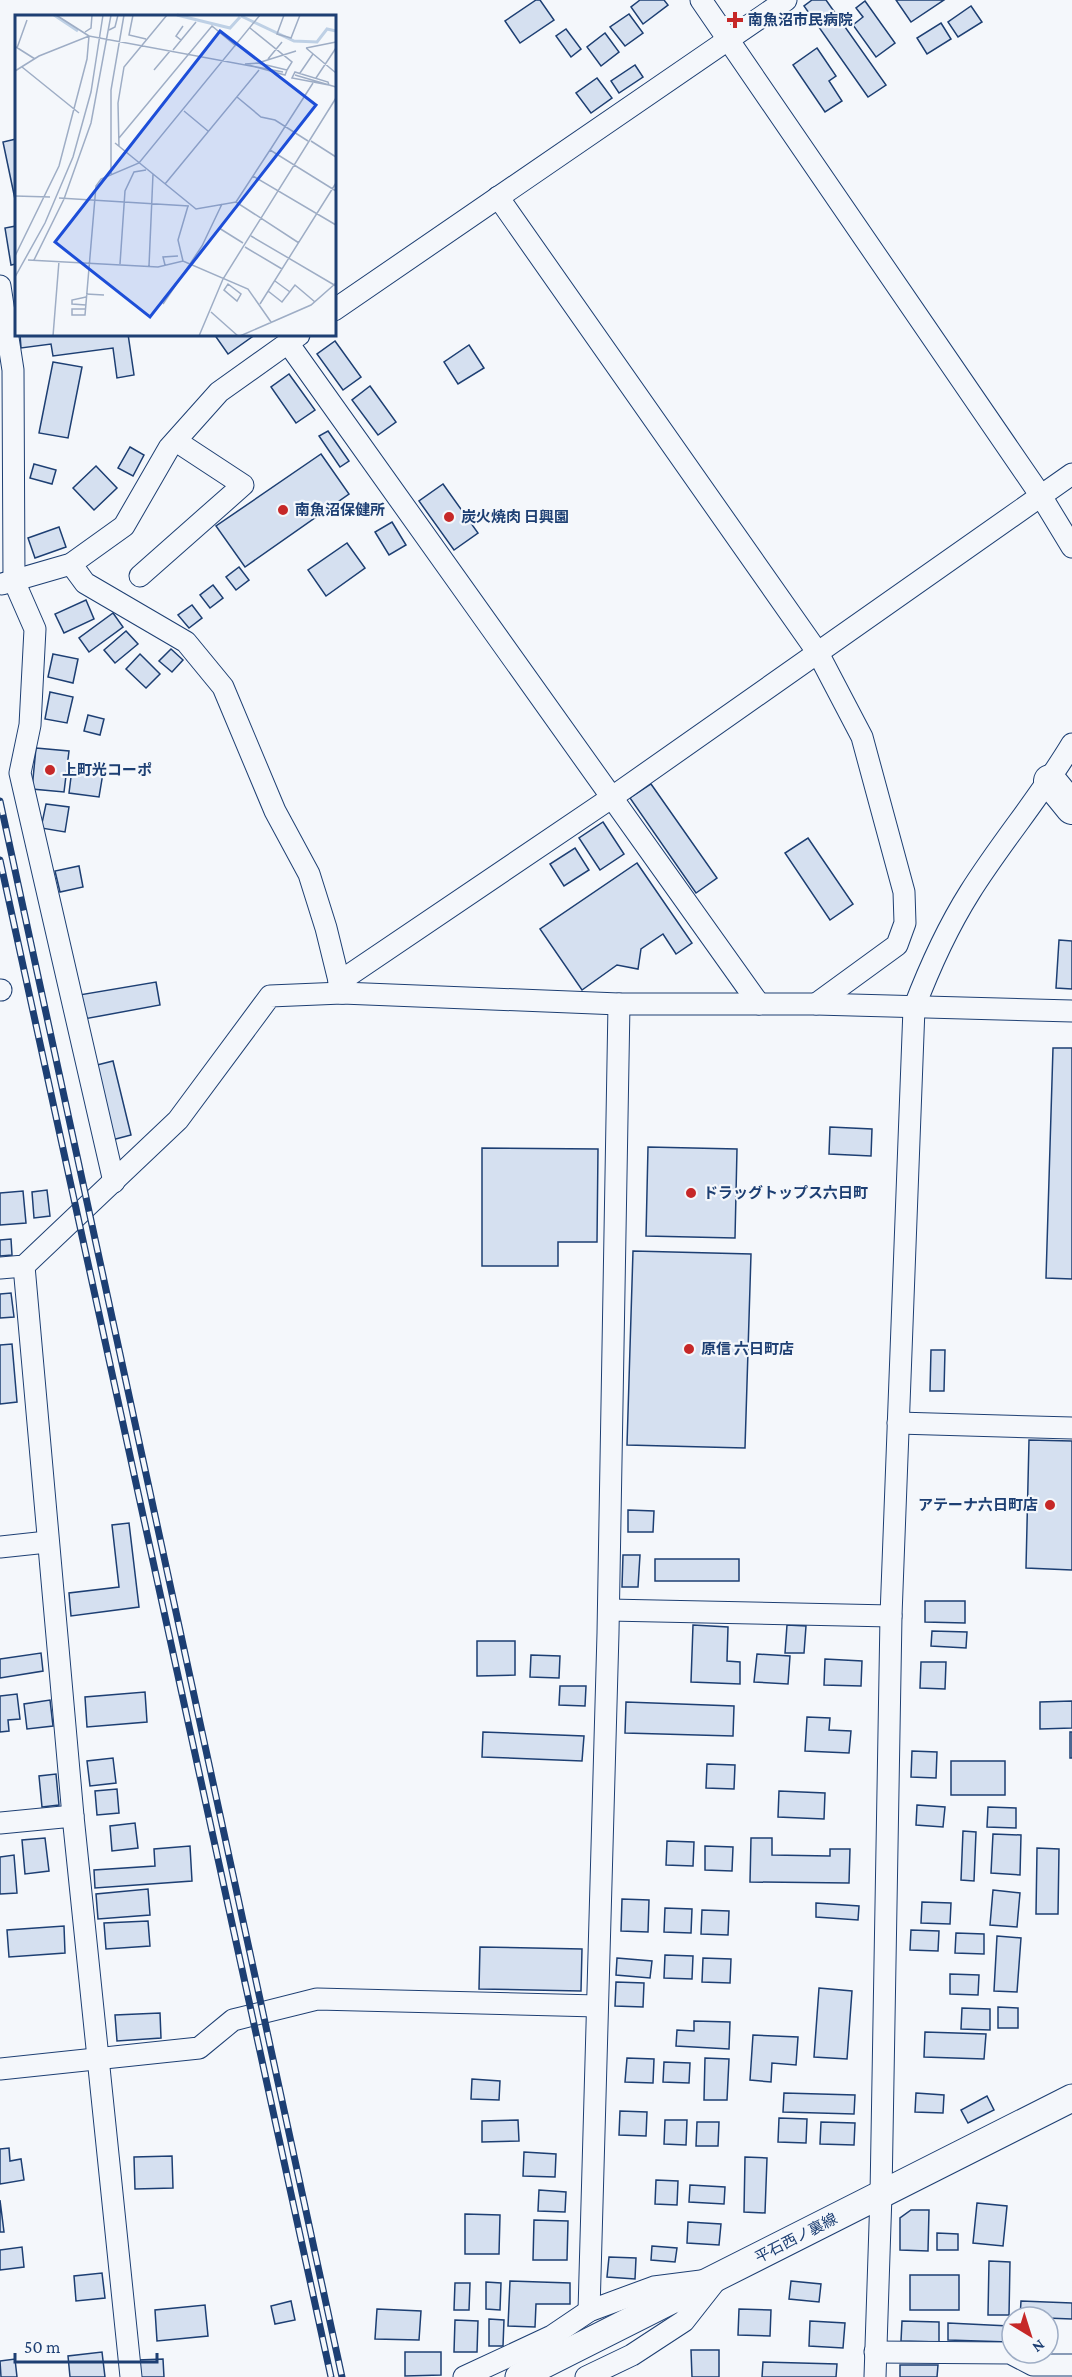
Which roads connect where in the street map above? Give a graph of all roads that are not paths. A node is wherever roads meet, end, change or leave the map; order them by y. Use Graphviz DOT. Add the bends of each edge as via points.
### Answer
graph roads {
  1 [pos="701,0"];
  2 [pos="786,0"];
  3 [pos="728,41"];
  4 [pos="498,197"];
  5 [pos="0,286"];
  6 [pos="336,309"];
  7 [pos="294,339"];
  8 [pos="176,441"];
  9 [pos="1072,474"];
  10 [pos="1041,496"];
  11 [pos="1072,547"];
  12 [pos="71,564"];
  13 [pos="140,576"];
  14 [pos="7,582"];
  15 [pos="818,653"];
  16 [pos="1072,744"];
  17 [pos="1050,781"];
  18 [pos="611,798"];
  19 [pos="1072,808"];
  20 [pos="340,987"];
  21 [pos="619,1004"];
  22 [pos="759,1004"];
  23 [pos="816,1004"];
  24 [pos="914,1008"];
  25 [pos="1072,1011"];
  26 [pos="114,1182"];
  27 [pos="24,1266"];
  28 [pos="0,1268"];
  29 [pos="898,1423"];
  30 [pos="1072,1428"];
  31 [pos="47,1542"];
  32 [pos="0,1547"];
  33 [pos="609,1610"];
  34 [pos="891,1616"];
  35 [pos="73,1816"];
  36 [pos="0,1823"];
  37 [pos="597,2006"];
  38 [pos="96,2060"];
  39 [pos="0,2068"];
  40 [pos="1072,2098"];
  41 [pos="881,2194"];
  42 [pos="717,2279"];
  43 [pos="589,2311"];
  44 [pos="875,2352"];
  45 [pos="632,2355"];
  46 [pos="1072,2365"];
  47 [pos="131,2377"];
  48 [pos="464,2377"];
  49 [pos="519,2377"];
  50 [pos="586,2377"];
  51 [pos="617,2377"];
  52 [pos="875,2377"];
  1 -- 3 [label="street"];
  2 -- 3 [label="street"];
  3 -- 4 [label="street"];
  3 -- 10 [label="street"];
  4 -- 6 [label="street"];
  4 -- 15 [label="street"];
  5 -- 14 [label="street" via="13,370"];
  7 -- 8 [label="street" via="219,392"];
  7 -- 18 [label="street"];
  8 -- 12 [label="street" via="124,526"];
  8 -- 13 [label="street" via="243,485"];
  9 -- 10 [label="street"];
  10 -- 11 [label="street"];
  10 -- 15 [label="street"];
  12 -- 14 [label="street"];
  12 -- 20 [label="street" via="85,583 186,642 223,687 275,811 309,874"];
  14 -- 26 [label="street" via="35,629 30,725 20,773"];
  15 -- 18 [label="street"];
  15 -- 23 [label="street" via="862,737 904,892 905,923 897,945"];
  16 -- 17 [label="street"];
  17 -- 19 [label="highway"];
  17 -- 24 [label="street" via="970,892 935,952"];
  18 -- 20 [label="street"];
  18 -- 22 [label="street"];
  20 -- 21 [label="street"];
  20 -- 26 [label="street" via="270,996 178,1120"];
  21 -- 22 [label="street"];
  21 -- 33 [label="street"];
  22 -- 23 [label="street"];
  23 -- 24 [label="street"];
  24 -- 25 [label="street"];
  24 -- 29 [label="street"];
  26 -- 27 [label="street"];
  27 -- 28 [label="street"];
  27 -- 31 [label="street"];
  29 -- 30 [label="street"];
  29 -- 34 [label="street"];
  31 -- 32 [label="street"];
  31 -- 35 [label="street"];
  33 -- 34 [label="street"];
  33 -- 37 [label="street"];
  34 -- 41 [label="street"];
  35 -- 36 [label="street"];
  35 -- 38 [label="street"];
  37 -- 38 [label="street" via="317,1999 233,2020 199,2048"];
  37 -- 43 [label="street"];
  38 -- 39 [label="street"];
  38 -- 47 [label="street"];
  40 -- 41 [label="main road, 平石西ノ裏線"];
  41 -- 42 [label="main road, 平石西ノ裏線"];
  41 -- 44 [label="street"];
  42 -- 43 [label="street" via="654,2287"];
  42 -- 45 [label="street" via="684,2321"];
  42 -- 49 [label="main road, 平石西ノ裏線"];
  43 -- 48 [label="street" via="552,2336"];
  44 -- 46 [label="street" via="1010,2353 1033,2365"];
  44 -- 52 [label="street"];
  45 -- 50 [label="street"];
  45 -- 51 [label="street"];
}
